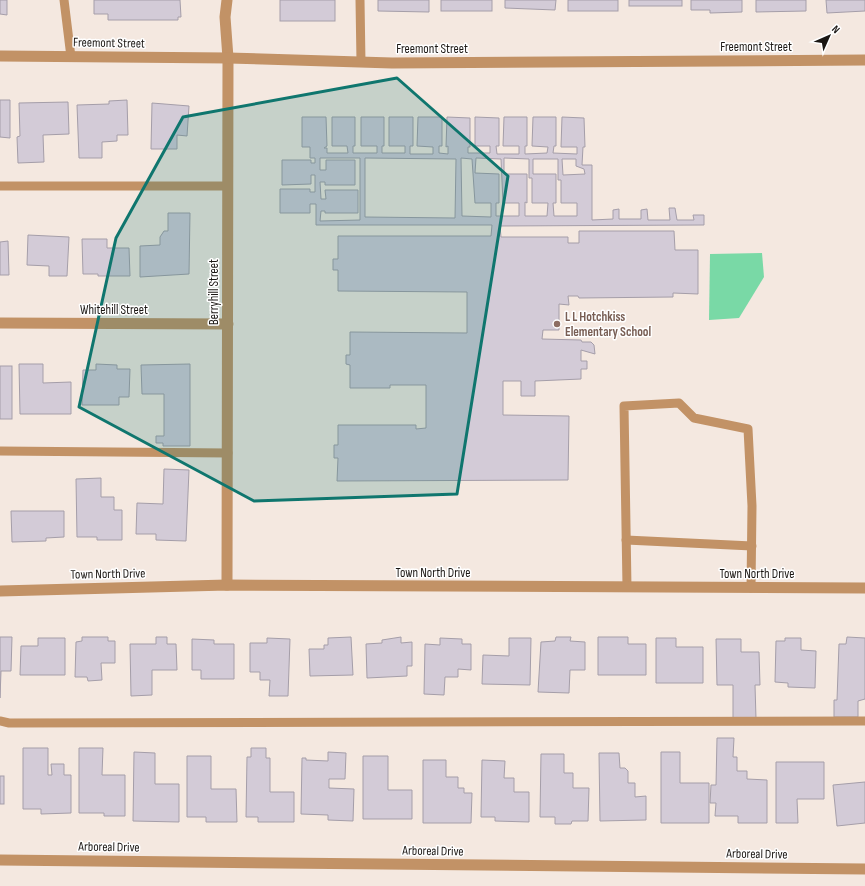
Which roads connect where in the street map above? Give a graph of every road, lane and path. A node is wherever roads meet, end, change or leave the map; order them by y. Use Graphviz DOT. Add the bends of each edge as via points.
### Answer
graph roads {
  1 [pos="64,0"];
  2 [pos="227,0"];
  3 [pos="360,0"];
  4 [pos="0,56"];
  5 [pos="71,57"];
  6 [pos="228,58"];
  7 [pos="865,60"];
  8 [pos="361,62"];
  9 [pos="0,186"];
  10 [pos="228,186"];
  11 [pos="0,323"];
  12 [pos="228,324"];
  13 [pos="0,451"];
  14 [pos="228,453"];
  15 [pos="626,540"];
  16 [pos="752,546"];
  17 [pos="227,585"];
  18 [pos="627,587"];
  19 [pos="751,588"];
  20 [pos="865,588"];
  21 [pos="0,591"];
  22 [pos="0,721"];
  23 [pos="865,721"];
  24 [pos="0,860"];
  25 [pos="865,869"];
  1 -- 5 [label="lane"];
  2 -- 6 [label="street, Berryhill Street" via="225,17"];
  3 -- 8 [label="lane"];
  4 -- 5 [label="street, Freemont Street"];
  5 -- 6 [label="street, Freemont Street"];
  6 -- 8 [label="street, Freemont Street"];
  6 -- 10 [label="street, Berryhill Street"];
  7 -- 8 [label="street, Freemont Street"];
  9 -- 10 [label="lane"];
  10 -- 12 [label="street, Berryhill Street"];
  11 -- 12 [label="street, Whitehill Street"];
  12 -- 14 [label="street, Berryhill Street"];
  13 -- 14 [label="lane"];
  14 -- 17 [label="street, Berryhill Street"];
  15 -- 16 [label="lane"];
  15 -- 16 [label="lane" via="624,406 678,403 694,418 748,429"];
  15 -- 18 [label="lane"];
  16 -- 19 [label="lane"];
  17 -- 18 [label="street, Town North Drive"];
  17 -- 21 [label="street, Town North Drive"];
  18 -- 19 [label="street, Town North Drive"];
  19 -- 20 [label="street, Town North Drive"];
  22 -- 23 [label="lane"];
  24 -- 25 [label="street, Arboreal Drive"];
}
